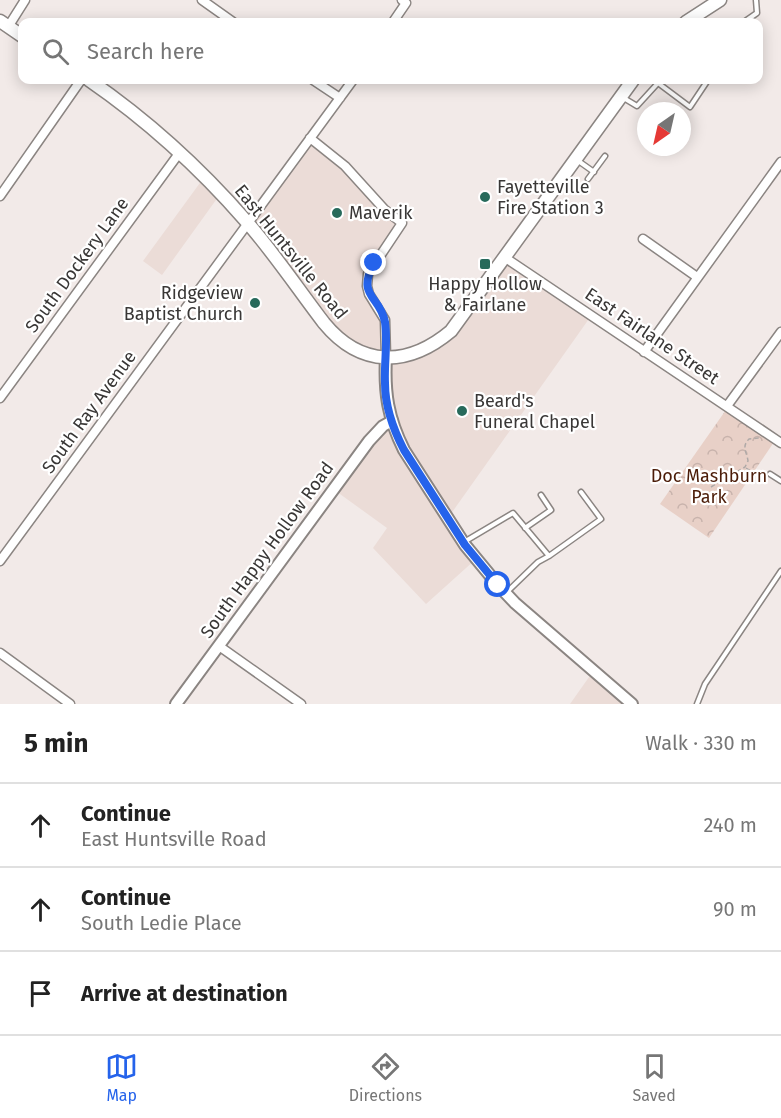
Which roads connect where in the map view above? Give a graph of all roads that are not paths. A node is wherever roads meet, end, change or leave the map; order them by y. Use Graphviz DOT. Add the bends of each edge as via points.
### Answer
graph roads {
  1 [pos="25,0"];
  2 [pos="202,0"];
  3 [pos="720,0"];
  4 [pos="756,0"];
  5 [pos="405,1"];
  6 [pos="227,18"];
  7 [pos="395,18"];
  8 [pos="692,18"];
  9 [pos="751,18"];
  10 [pos="4,24"];
  11 [pos="18,33"];
  12 [pos="78,84"];
  13 [pos="95,84"];
  14 [pos="319,84"];
  15 [pos="350,84"];
  16 [pos="630,84"];
  17 [pos="655,84"];
  18 [pos="662,84"];
  19 [pos="705,84"];
  20 [pos="621,96"];
  21 [pos="340,98"];
  22 [pos="310,138"];
  23 [pos="180,152"];
  24 [pos="605,156"];
  25 [pos="576,159"];
  26 [pos="781,162"];
  27 [pos="594,172"];
  28 [pos="588,180"];
  29 [pos="0,196"];
  30 [pos="248,223"];
  31 [pos="643,239"];
  32 [pos="504,257"];
  33 [pos="697,277"];
  34 [pos="781,332"];
  35 [pos="644,352"];
  36 [pos="386,357"];
  37 [pos="0,398"];
  38 [pos="727,406"];
  39 [pos="392,422"];
  40 [pos="781,442"];
  41 [pos="770,474"];
  42 [pos="781,481"];
  43 [pos="581,492"];
  44 [pos="541,495"];
  45 [pos="525,528"];
  46 [pos="464,543"];
  47 [pos="549,556"];
  48 [pos="0,561"];
  49 [pos="781,571"];
  50 [pos="506,594"];
  51 [pos="219,646"];
  52 [pos="0,653"];
  53 [pos="629,703"];
  54 [pos="70,704"];
  55 [pos="176,704"];
  56 [pos="301,704"];
  57 [pos="697,704"];
  1 -- 10 [label="street"];
  2 -- 6 [label="street"];
  3 -- 8 [label="main road"];
  4 -- 9 [label="lane" via="758,14"];
  5 -- 7 [label="street"];
  10 -- 11 [label="main road"];
  12 -- 29 [label="street"];
  13 -- 23 [label="main road, East Huntsville Road"];
  14 -- 21 [label="street"];
  15 -- 21 [label="street, South Ray Avenue"];
  16 -- 20 [label="main road"];
  17 -- 20 [label="lane" via="637,106"];
  18 -- 19 [label="lane" via="690,107"];
  20 -- 25 [label="main road"];
  21 -- 22 [label="street, South Ray Avenue"];
  22 -- 30 [label="street, South Ray Avenue"];
  22 -- 36 [label="street" via="345,166 402,223 368,274 369,294 385,320"];
  23 -- 30 [label="main road, East Huntsville Road"];
  23 -- 37 [label="street, South Dockery Lane"];
  24 -- 27 [label="lane"];
  25 -- 27 [label="lane"];
  25 -- 32 [label="main road"];
  26 -- 33 [label="street"];
  27 -- 28 [label="lane"];
  30 -- 36 [label="main road, East Huntsville Road" via="330,331 351,348"];
  30 -- 48 [label="street, South Ray Avenue"];
  31 -- 33 [label="street"];
  32 -- 35 [label="street, East Fairlane Street"];
  32 -- 36 [label="main road" via="456,325 437,343 413,354"];
  33 -- 35 [label="street"];
  34 -- 38 [label="street"];
  35 -- 38 [label="street, East Fairlane Street"];
  36 -- 39 [label="main road" via="385,384"];
  38 -- 40 [label="street, East Fairlane Street"];
  39 -- 46 [label="main road" via="404,450"];
  39 -- 51 [label="main road, South Happy Hollow Road" via="369,441"];
  41 -- 42 [label="lane"];
  43 -- 47 [label="lane" via="601,519"];
  44 -- 45 [label="lane" via="551,510"];
  45 -- 46 [label="lane" via="513,513"];
  45 -- 47 [label="lane"];
  46 -- 50 [label="main road"];
  47 -- 50 [label="lane"];
  49 -- 57 [label="lane" via="705,684"];
  50 -- 53 [label="main road"];
  51 -- 55 [label="main road, South Happy Hollow Road"];
  51 -- 56 [label="street"];
  52 -- 54 [label="street"];
}
